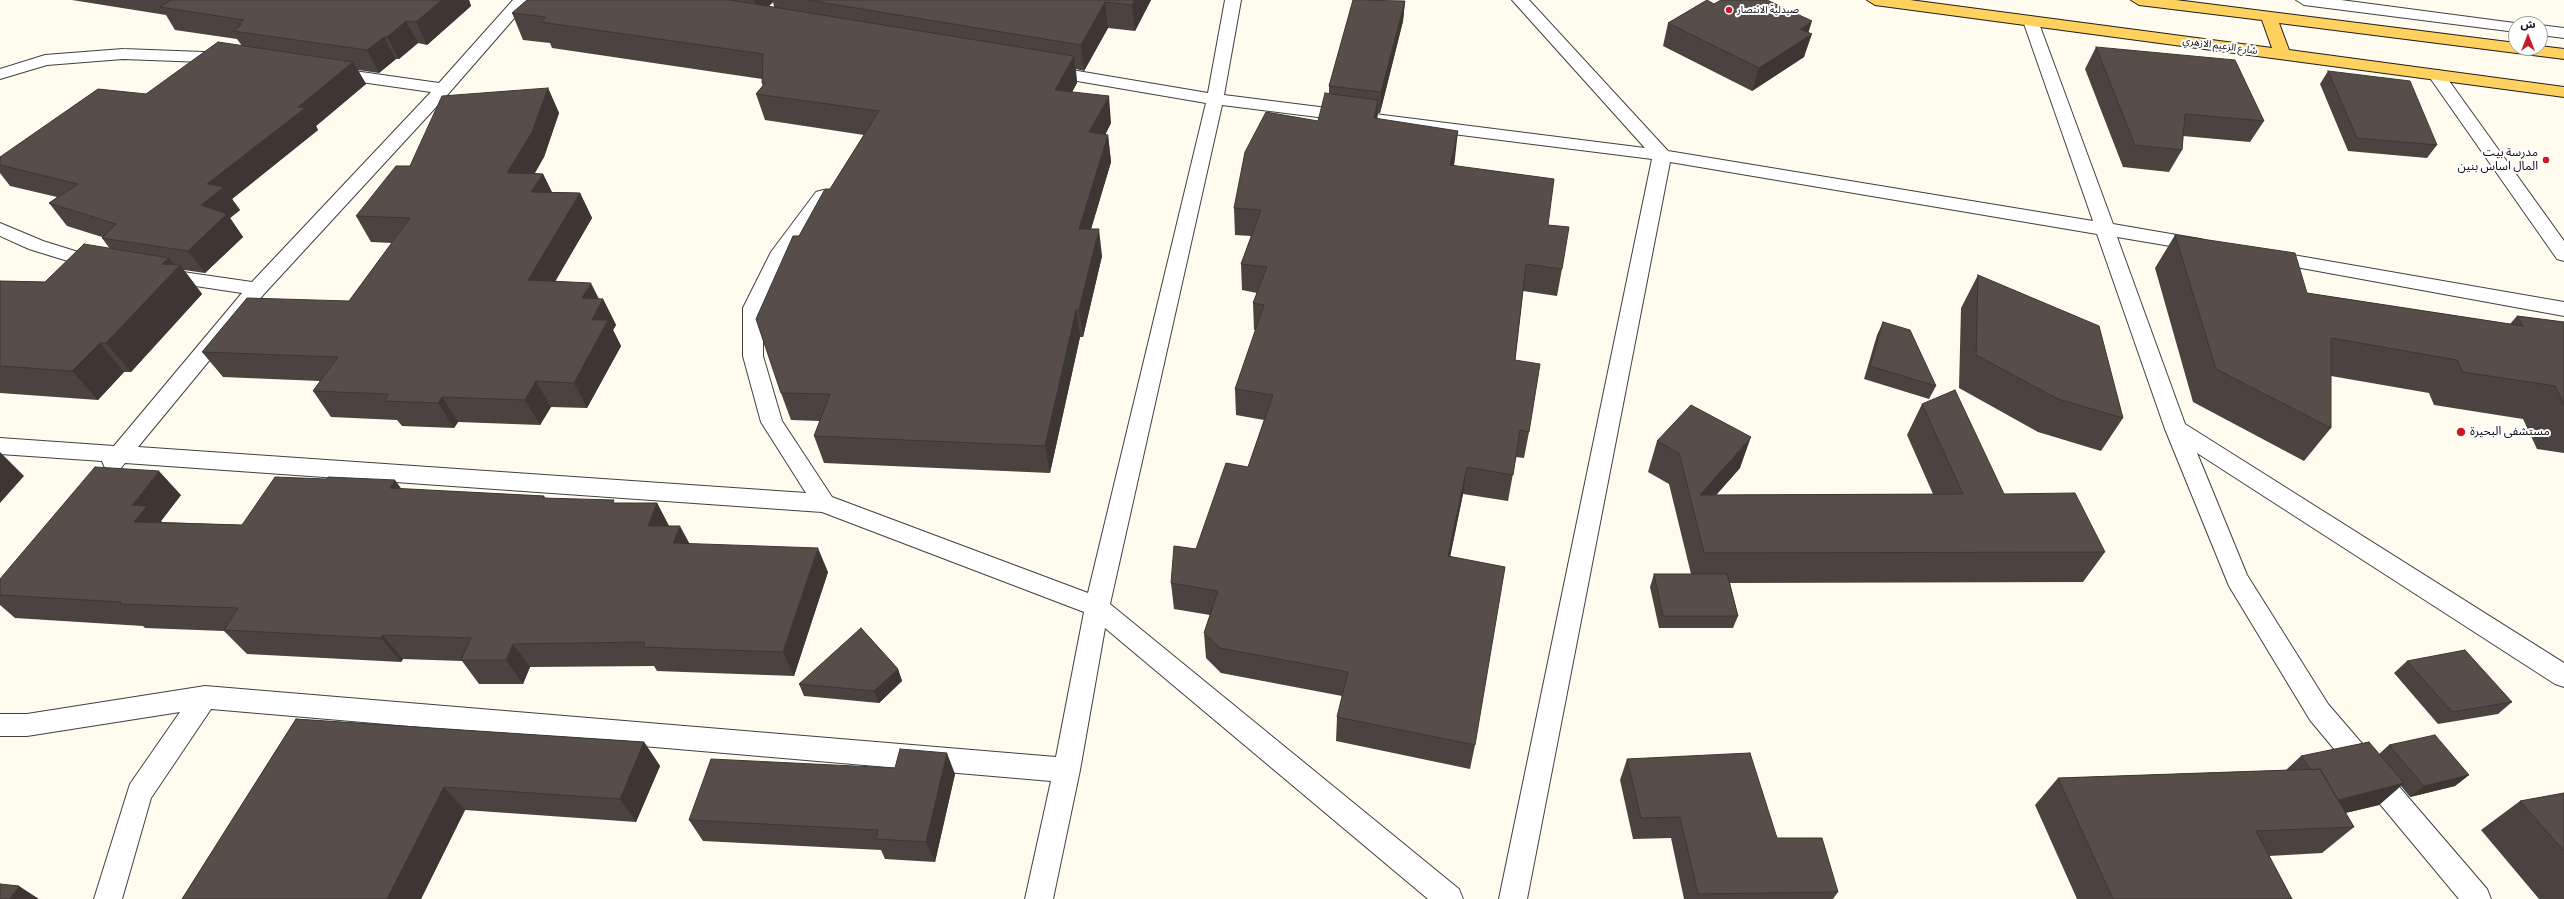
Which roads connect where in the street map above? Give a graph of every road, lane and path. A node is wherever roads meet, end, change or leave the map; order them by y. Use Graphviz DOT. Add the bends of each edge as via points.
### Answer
graph roads {
  1 [pos="522,0"];
  2 [pos="1233,0"];
  3 [pos="1520,0"];
  4 [pos="1875,0"];
  5 [pos="2139,0"];
  6 [pos="2304,0"];
  7 [pos="2363,4"];
  8 [pos="2268,17"];
  9 [pos="2031,20"];
  10 [pos="2508,26"];
  11 [pos="2548,31"];
  12 [pos="2564,33"];
  13 [pos="2282,54"];
  14 [pos="2564,54"];
  15 [pos="249,61"];
  16 [pos="1029,68"];
  17 [pos="319,71"];
  18 [pos="0,74"];
  19 [pos="2436,75"];
  20 [pos="443,89"];
  21 [pos="2564,92"];
  22 [pos="1215,99"];
  23 [pos="1662,155"];
  24 [pos="823,196"];
  25 [pos="0,229"];
  26 [pos="2105,229"];
  27 [pos="2214,248"];
  28 [pos="2253,254"];
  29 [pos="2564,255"];
  30 [pos="119,268"];
  31 [pos="142,272"];
  32 [pos="257,289"];
  33 [pos="2564,309"];
  34 [pos="2176,429"];
  35 [pos="0,446"];
  36 [pos="120,454"];
  37 [pos="99,477"];
  38 [pos="824,503"];
  39 [pos="1096,607"];
  40 [pos="2564,676"];
  41 [pos="205,698"];
  42 [pos="0,725"];
  43 [pos="1067,770"];
  44 [pos="1046,896"];
  45 [pos="108,899"];
  46 [pos="1449,899"];
  47 [pos="1513,899"];
  48 [pos="2477,899"];
  1 -- 20 [label="street"];
  2 -- 22 [label="street"];
  3 -- 23 [label="street"];
  4 -- 9 [label="main road, شارع الزعيم الازهري"];
  5 -- 8 [label="main road"];
  6 -- 7 [label="street"];
  7 -- 10 [label="street"];
  8 -- 13 [label="main road"];
  8 -- 14 [label="main road"];
  9 -- 13 [label="main road, شارع الزعيم الازهري"];
  9 -- 26 [label="street"];
  11 -- 12 [label="street"];
  13 -- 19 [label="main road, شارع الزعيم الازهري"];
  15 -- 18 [label="street" via="218,56 123,54 45,60"];
  16 -- 22 [label="street"];
  17 -- 20 [label="street"];
  19 -- 21 [label="main road, شارع الزعيم الازهري"];
  19 -- 29 [label="street"];
  20 -- 32 [label="street"];
  22 -- 23 [label="street"];
  22 -- 39 [label="street"];
  23 -- 26 [label="street"];
  23 -- 47 [label="street"];
  24 -- 38 [label="street" via="778,256 753,308 753,356 772,422"];
  25 -- 30 [label="street" via="36,245 104,266"];
  26 -- 27 [label="street"];
  26 -- 34 [label="street"];
  28 -- 33 [label="street"];
  31 -- 32 [label="street"];
  32 -- 36 [label="street"];
  34 -- 40 [label="street"];
  34 -- 48 [label="street" via="2236,579 2319,712"];
  35 -- 36 [label="street"];
  36 -- 37 [label="street"];
  36 -- 38 [label="street"];
  38 -- 39 [label="street"];
  39 -- 43 [label="street"];
  39 -- 46 [label="street"];
  41 -- 42 [label="street" via="27,725"];
  41 -- 43 [label="street"];
  41 -- 45 [label="street" via="139,793"];
  43 -- 44 [label="street"];
}
